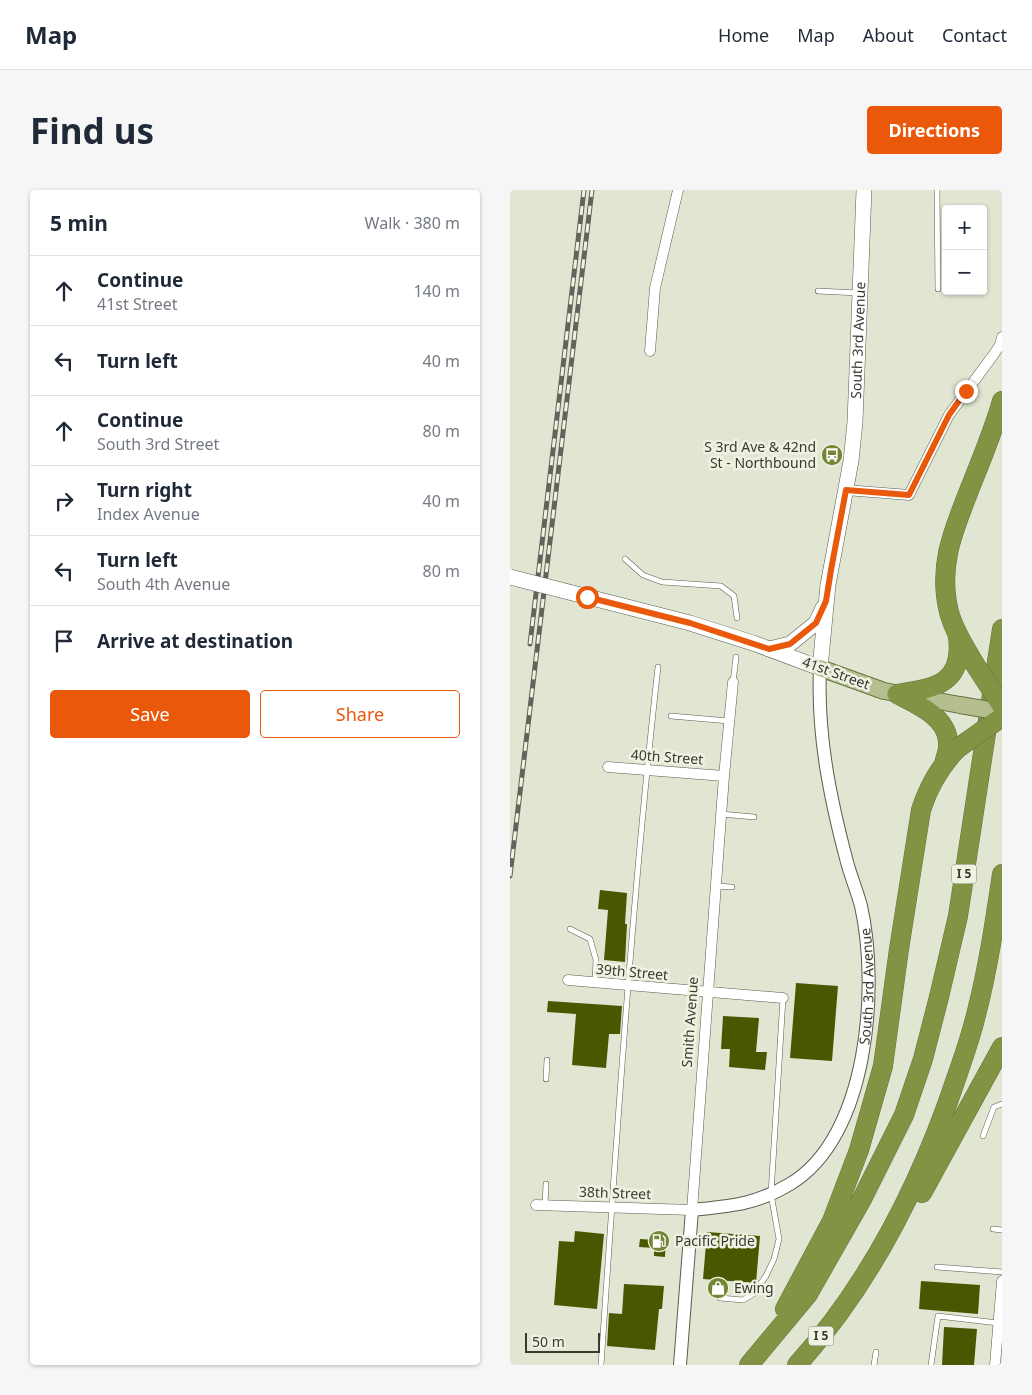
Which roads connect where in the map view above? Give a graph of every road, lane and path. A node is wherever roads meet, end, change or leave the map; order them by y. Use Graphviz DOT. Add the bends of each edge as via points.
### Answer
graph roads {
  1 [pos="678,190"];
  2 [pos="864,190"];
  3 [pos="937,190"];
  4 [pos="938,289"];
  5 [pos="818,291"];
  6 [pos="860,293"];
  7 [pos="1002,337"];
  8 [pos="650,351"];
  9 [pos="1002,400"];
  10 [pos="846,490"];
  11 [pos="625,558"];
  12 [pos="510,577"];
  13 [pos="826,601"];
  14 [pos="737,618"];
  15 [pos="1002,629"];
  16 [pos="958,635"];
  17 [pos="769,649"];
  18 [pos="736,657"];
  19 [pos="658,667"];
  20 [pos="820,668"];
  21 [pos="733,682"];
  22 [pos="897,694"];
  23 [pos="1002,706"];
  24 [pos="1002,712"];
  25 [pos="670,716"];
  26 [pos="1002,717"];
  27 [pos="729,721"];
  28 [pos="952,754"];
  29 [pos="608,767"];
  30 [pos="646,770"];
  31 [pos="724,776"];
  32 [pos="721,814"];
  33 [pos="754,817"];
  34 [pos="1002,874"];
  35 [pos="715,886"];
  36 [pos="732,887"];
  37 [pos="570,929"];
  38 [pos="568,980"];
  39 [pos="595,983"];
  40 [pos="628,985"];
  41 [pos="707,992"];
  42 [pos="784,998"];
  43 [pos="1002,1047"];
  44 [pos="548,1060"];
  45 [pos="546,1079"];
  46 [pos="1002,1104"];
  47 [pos="983,1136"];
  48 [pos="546,1184"];
  49 [pos="771,1194"];
  50 [pos="541,1205"];
  51 [pos="612,1207"];
  52 [pos="692,1210"];
  53 [pos="993,1230"];
  54 [pos="1002,1230"];
  55 [pos="937,1266"];
  56 [pos="1002,1272"];
  57 [pos="1002,1281"];
  58 [pos="720,1298"];
  59 [pos="844,1306"];
  60 [pos="998,1323"];
  61 [pos="765,1348"];
  62 [pos="876,1352"];
  63 [pos="601,1365"];
  64 [pos="680,1365"];
  65 [pos="749,1365"];
  66 [pos="797,1365"];
  67 [pos="874,1365"];
  68 [pos="931,1365"];
  69 [pos="995,1365"];
  1 -- 8 [label="street" via="655,288"];
  2 -- 6 [label="main road, South 3rd Avenue"];
  3 -- 4 [label="lane"];
  5 -- 6 [label="lane"];
  6 -- 10 [label="main road, South 3rd Avenue" via="855,422"];
  7 -- 10 [label="street" via="994,354 949,415 909,495"];
  9 -- 16 [label="highway" via="947,554 946,597"];
  10 -- 13 [label="main road, South 3rd Avenue"];
  11 -- 14 [label="lane" via="643,576 662,582 721,586 734,596"];
  12 -- 17 [label="main road, 41st Street, bridge" via="690,623"];
  13 -- 17 [label="main road" via="816,623 790,644"];
  13 -- 20 [label="main road, South 3rd Avenue"];
  15 -- 61 [label="highway, I 5" via="958,916 940,997 904,1115 862,1199 808,1294"];
  16 -- 22 [label="highway" via="960,656 949,678 932,688"];
  16 -- 23 [label="highway, bridge"];
  17 -- 20 [label="main road, 41st Street"];
  18 -- 21 [label="lane"];
  19 -- 30 [label="lane"];
  20 -- 22 [label="main road, 41st Street"];
  20 -- 49 [label="street, South 3rd Avenue" via="822,750 831,799 860,906 866,944 870,980 865,1044 842,1123 828,1147 813,1166"];
  21 -- 27 [label="street, Smith Avenue"];
  22 -- 24 [label="main road, 41st Street, bridge"];
  22 -- 28 [label="highway" via="942,723"];
  25 -- 27 [label="lane"];
  26 -- 28 [label="highway, bridge"];
  27 -- 31 [label="street, Smith Avenue"];
  28 -- 61 [label="highway" via="929,789 919,821 883,1066 859,1150 832,1221"];
  29 -- 30 [label="street, 40th Street"];
  30 -- 31 [label="street, 40th Street"];
  30 -- 40 [label="lane"];
  31 -- 32 [label="street, Smith Avenue"];
  32 -- 33 [label="lane"];
  32 -- 35 [label="street, Smith Avenue"];
  34 -- 59 [label="highway, I 5" via="976,1016 941,1125 885,1241"];
  35 -- 36 [label="lane"];
  35 -- 41 [label="street, Smith Avenue"];
  37 -- 39 [label="lane" via="590,939 596,960"];
  38 -- 39 [label="street, 39th Street"];
  39 -- 40 [label="street, 39th Street"];
  40 -- 41 [label="street, 39th Street"];
  40 -- 51 [label="lane"];
  41 -- 42 [label="street, 39th Street"];
  41 -- 52 [label="street, Smith Avenue"];
  42 -- 49 [label="lane"];
  43 -- 59 [label="highway" via="884,1264"];
  44 -- 45 [label="lane"];
  46 -- 47 [label="lane" via="994,1107"];
  48 -- 50 [label="lane"];
  49 -- 52 [label="street, South 3rd Avenue" via="741,1205"];
  49 -- 58 [label="lane" via="779,1239 766,1276 753,1294 743,1300"];
  50 -- 51 [label="street, 38th Street"];
  51 -- 52 [label="street, 38th Street"];
  51 -- 63 [label="lane"];
  52 -- 64 [label="street, Smith Avenue"];
  53 -- 54 [label="lane"];
  55 -- 56 [label="lane"];
  57 -- 60 [label="street"];
  59 -- 66 [label="highway, I 5"];
  60 -- 68 [label="lane" via="938,1316"];
  60 -- 69 [label="street"];
  61 -- 65 [label="highway, I 5"];
  62 -- 67 [label="lane"];
}
